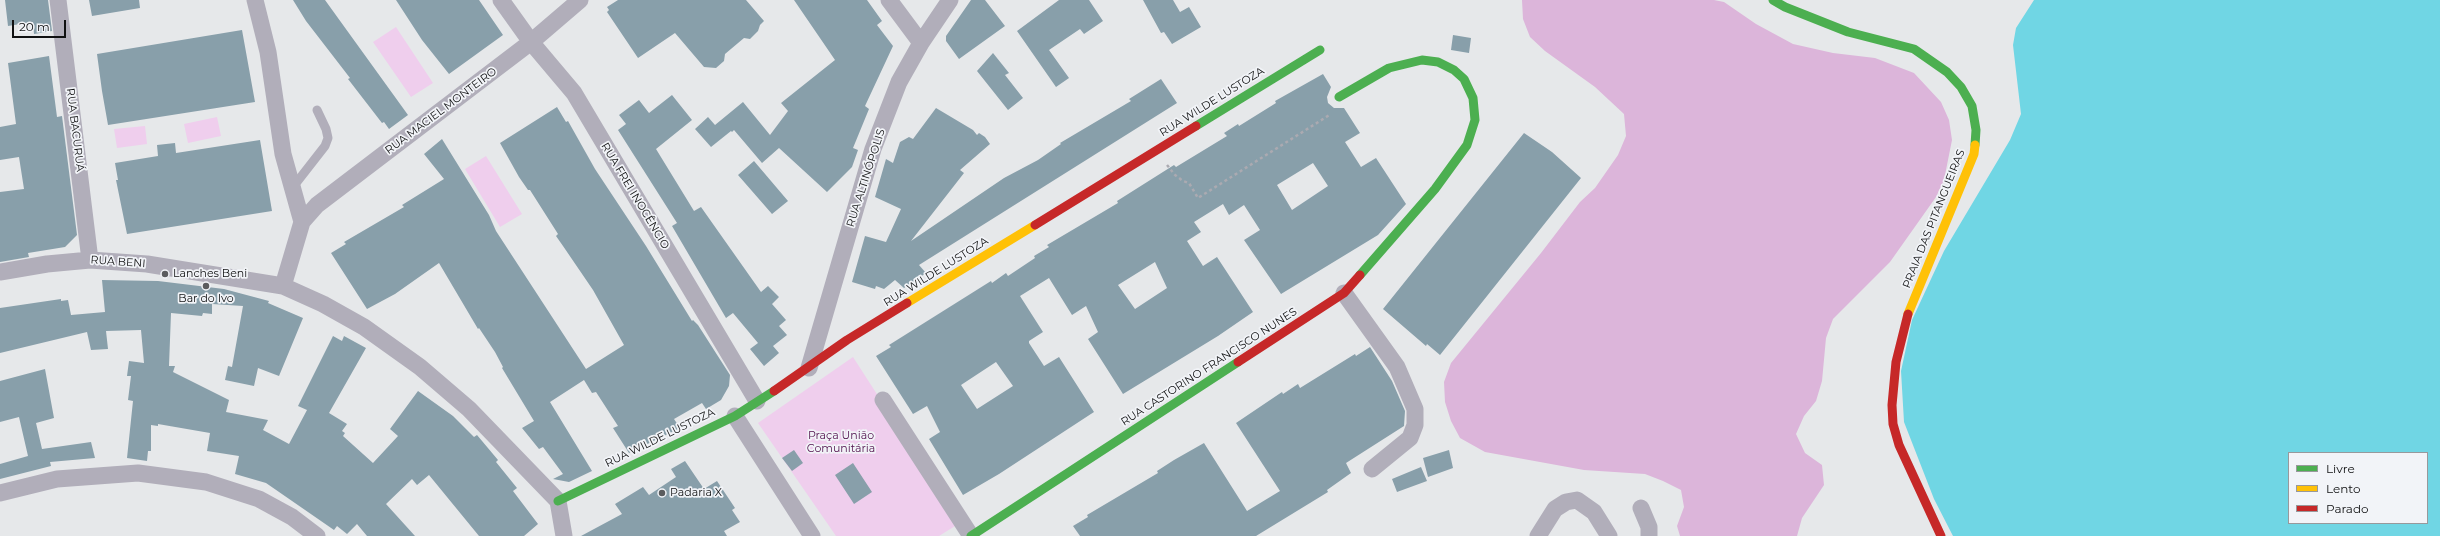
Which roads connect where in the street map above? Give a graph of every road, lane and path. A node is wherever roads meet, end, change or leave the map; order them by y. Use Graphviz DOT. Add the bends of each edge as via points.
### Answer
graph roads {
  1 [pos="58,0"];
  2 [pos="255,0"];
  3 [pos="501,0"];
  4 [pos="580,0"];
  5 [pos="889,0"];
  6 [pos="950,0"];
  7 [pos="1773,0"];
  8 [pos="530,42"];
  9 [pos="921,43"];
  10 [pos="1320,50"];
  11 [pos="1339,97"];
  12 [pos="317,110"];
  13 [pos="1156,151"];
  14 [pos="293,187"];
  15 [pos="302,222"];
  16 [pos="90,260"];
  17 [pos="0,272"];
  18 [pos="283,286"];
  19 [pos="1344,293"];
  20 [pos="809,368"];
  21 [pos="883,400"];
  22 [pos="757,401"];
  23 [pos="734,416"];
  24 [pos="1372,469"];
  25 [pos="0,493"];
  26 [pos="558,501"];
  27 [pos="1641,508"];
  28 [pos="1935,534"];
  29 [pos="317,536"];
  30 [pos="564,536"];
  31 [pos="812,536"];
  32 [pos="971,536"];
  33 [pos="1538,536"];
  34 [pos="1609,536"];
  35 [pos="1649,536"];
  1 -- 16 [label="street, RUA BACURUÁ"];
  2 -- 14 [label="street" via="268,52 283,154"];
  3 -- 8 [label="street, RUA FREI INOCÊNCIO"];
  4 -- 8 [label="street, RUA MACIEL MONTEIRO"];
  5 -- 9 [label="street"];
  6 -- 9 [label="street, RUA ALTINÓPOLIS"];
  7 -- 28 [label="street, PRAIA DAS PITANGUEIRAS" via="1848,32 1914,49 1947,72 1961,86 1972,106 1976,130 1974,154 1909,312 1896,362 1892,405 1893,424 1899,445"];
  8 -- 15 [label="street, RUA MACIEL MONTEIRO" via="317,205"];
  8 -- 22 [label="street, RUA FREI INOCÊNCIO" via="574,93"];
  9 -- 20 [label="street, RUA ALTINÓPOLIS" via="899,82 874,149"];
  10 -- 13 [label="street, RUA WILDE LUSTOZA"];
  11 -- 13 [label="path" via="1337,110 1198,198 1189,182 1175,175"];
  11 -- 19 [label="street, RUA CASTORINO FRANCISCO NUNES" via="1389,68 1422,60 1438,62 1454,70 1464,79 1473,98 1475,120 1467,145 1435,189"];
  12 -- 14 [label="lane" via="328,138 325,146"];
  13 -- 20 [label="street, RUA WILDE LUSTOZA" via="847,340"];
  14 -- 15 [label="street"];
  15 -- 18 [label="street"];
  16 -- 17 [label="street, RUA BENI"];
  16 -- 18 [label="street, RUA BENI" via="188,270 246,282"];
  18 -- 26 [label="street, RUA BENI" via="324,304 364,327 420,367 469,409"];
  19 -- 24 [label="street" via="1397,367 1415,409 1415,425 1410,438"];
  19 -- 32 [label="street, RUA CASTORINO FRANCISCO NUNES"];
  20 -- 22 [label="street, RUA WILDE LUSTOZA"];
  21 -- 32 [label="street"];
  22 -- 23 [label="street, RUA WILDE LUSTOZA"];
  23 -- 26 [label="street, RUA WILDE LUSTOZA"];
  23 -- 31 [label="street"];
  25 -- 29 [label="street" via="57,479 138,473 206,482 260,499 292,517"];
  26 -- 30 [label="street"];
  27 -- 35 [label="street" via="1649,527"];
  33 -- 34 [label="street" via="1555,509 1566,502 1577,500 1594,512"];
}
